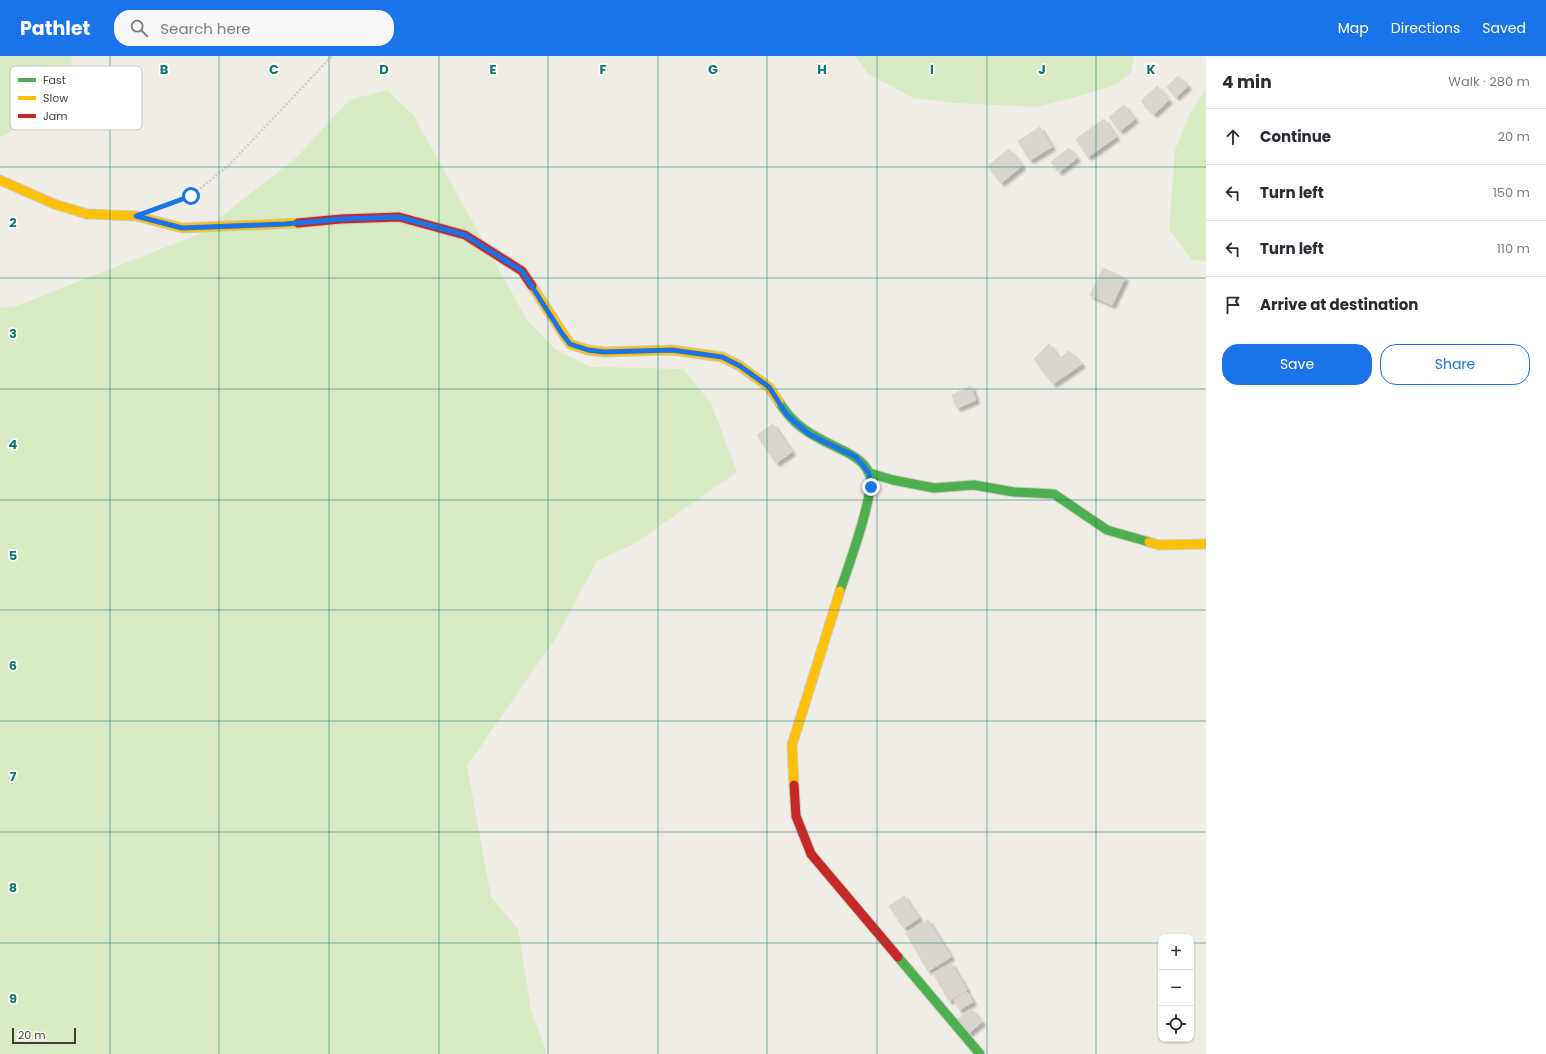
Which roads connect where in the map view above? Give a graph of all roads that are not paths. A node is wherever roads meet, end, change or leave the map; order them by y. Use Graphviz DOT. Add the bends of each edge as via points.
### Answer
graph roads {
  1 [pos="0,180"];
  2 [pos="869,473"];
  3 [pos="1206,544"];
  4 [pos="980,1054"];
  1 -- 2 [label="street" via="86,214 136,216 182,228 399,217 465,235 522,271 570,344 604,352 672,350 722,357 740,366 769,387 787,415 809,434 856,457"];
  2 -- 3 [label="street" via="934,488 974,485 1014,492 1054,494 1107,530 1159,545"];
  2 -- 4 [label="street" via="871,487 864,516 792,745 796,816 811,854"];
}
